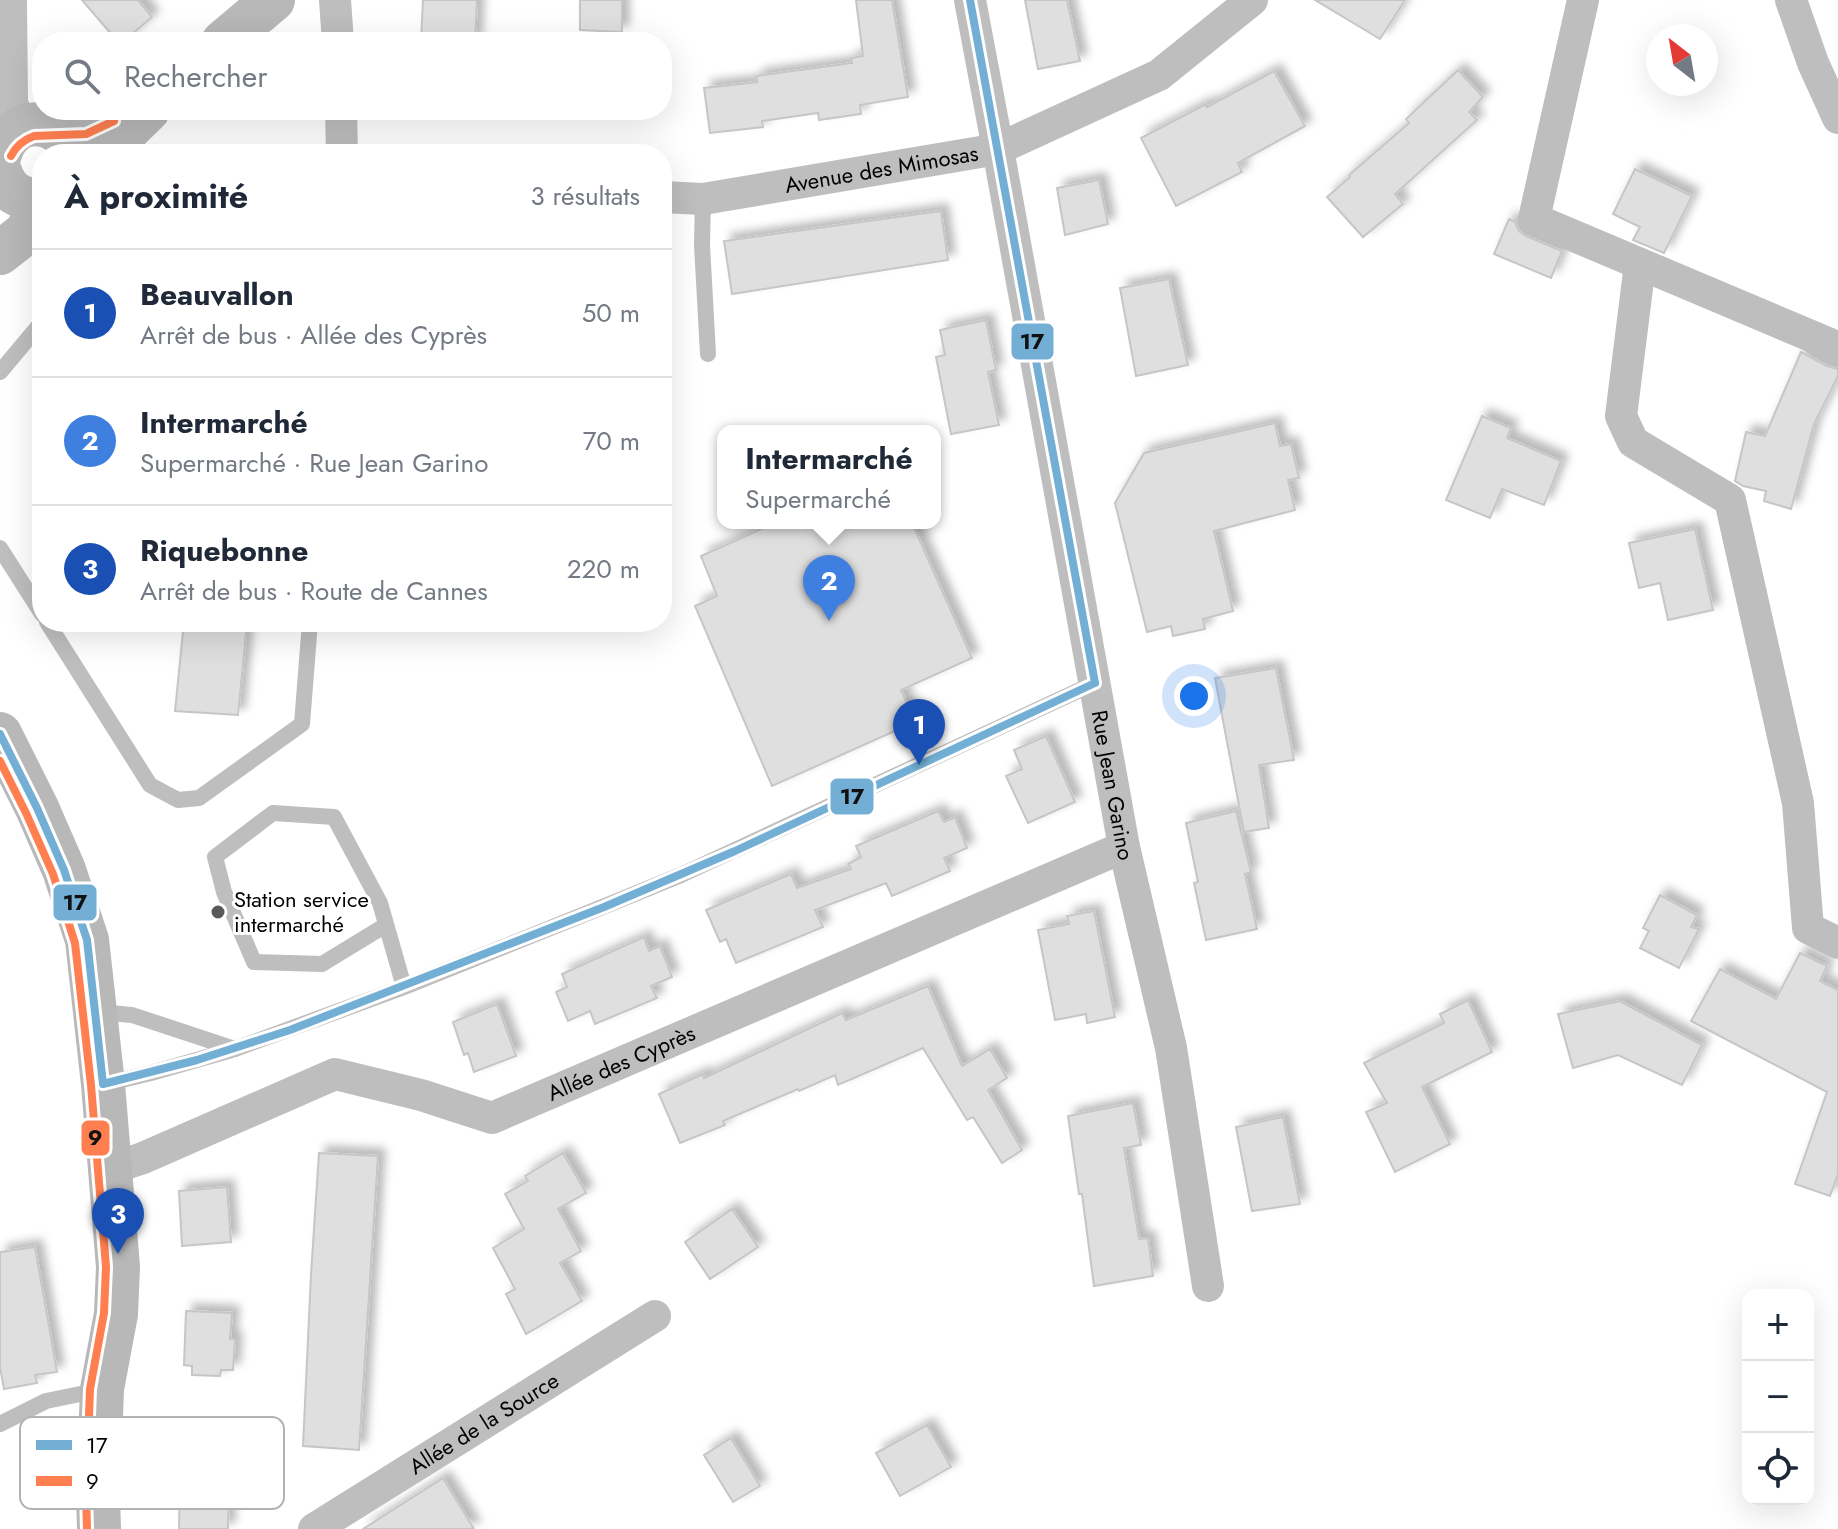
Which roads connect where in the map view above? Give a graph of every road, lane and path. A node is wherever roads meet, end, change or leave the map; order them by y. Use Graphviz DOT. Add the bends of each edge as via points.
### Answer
graph roads {
  1 [pos="11,0"];
  2 [pos="273,0"];
  3 [pos="335,0"];
  4 [pos="970,0"];
  5 [pos="1252,0"];
  6 [pos="1583,0"];
  7 [pos="1791,0"];
  8 [pos="235,32"];
  9 [pos="337,32"];
  10 [pos="1838,118"];
  11 [pos="135,120"];
  12 [pos="341,120"];
  13 [pos="13,142"];
  14 [pos="101,144"];
  15 [pos="103,144"];
  16 [pos="342,144"];
  17 [pos="998,149"];
  18 [pos="0,171"];
  19 [pos="672,197"];
  20 [pos="703,199"];
  21 [pos="32,201"];
  22 [pos="32,224"];
  23 [pos="0,253"];
  24 [pos="1640,264"];
  25 [pos="32,334"];
  26 [pos="1838,350"];
  27 [pos="708,354"];
  28 [pos="0,372"];
  29 [pos="0,548"];
  30 [pos="32,598"];
  31 [pos="53,632"];
  32 [pos="309,632"];
  33 [pos="1095,683"];
  34 [pos="0,734"];
  35 [pos="1124,847"];
  36 [pos="386,925"];
  37 [pos="1838,943"];
  38 [pos="404,987"];
  39 [pos="95,1012"];
  40 [pos="235,1049"];
  41 [pos="103,1084"];
  42 [pos="110,1169"];
  43 [pos="1208,1286"];
  44 [pos="655,1316"];
  45 [pos="102,1389"];
  46 [pos="101,1417"];
  47 [pos="0,1424"];
  48 [pos="98,1509"];
  49 [pos="99,1529"];
  50 [pos="314,1529"];
  1 -- 13 [label="street"];
  2 -- 8 [label="main road"];
  3 -- 9 [label="street"];
  4 -- 17 [label="street, Rue Jean Garino"];
  5 -- 17 [label="street, Avenue des Mimosas" via="1159,75"];
  6 -- 24 [label="street" via="1534,219"];
  7 -- 10 [label="street"];
  11 -- 15 [label="main road"];
  12 -- 16 [label="street"];
  13 -- 14 [label="main road" via="84,122"];
  17 -- 20 [label="street, Avenue des Mimosas"];
  17 -- 33 [label="street, Rue Jean Garino"];
  18 -- 21 [label="main road" via="7,187"];
  19 -- 20 [label="street, Avenue des Mimosas"];
  20 -- 27 [label="lane"];
  22 -- 23 [label="main road"];
  24 -- 26 [label="street"];
  24 -- 37 [label="street" via="1621,416 1633,442 1730,500 1798,803 1808,928"];
  25 -- 28 [label="lane"];
  29 -- 30 [label="lane"];
  31 -- 32 [label="lane" via="150,785 178,800 199,798 302,724"];
  33 -- 35 [label="street, Rue Jean Garino"];
  33 -- 38 [label="lane" via="681,875"];
  34 -- 39 [label="main road" via="64,870 87,940"];
  35 -- 42 [label="street, Allée des Cyprès" via="492,1118 335,1074"];
  35 -- 43 [label="street, Rue Jean Garino" via="1171,1048"];
  36 -- 36 [label="lane" via="380,903 334,817 273,813 215,857 254,962 322,964"];
  36 -- 38 [label="lane"];
  38 -- 40 [label="lane"];
  39 -- 40 [label="lane" via="132,1015"];
  39 -- 41 [label="main road"];
  40 -- 41 [label="lane"];
  41 -- 42 [label="main road"];
  42 -- 45 [label="main road" via="118,1267 116,1314"];
  44 -- 50 [label="street, Allée de la Source"];
  45 -- 46 [label="main road"];
  45 -- 47 [label="lane" via="46,1401"];
  48 -- 49 [label="main road"];
}
